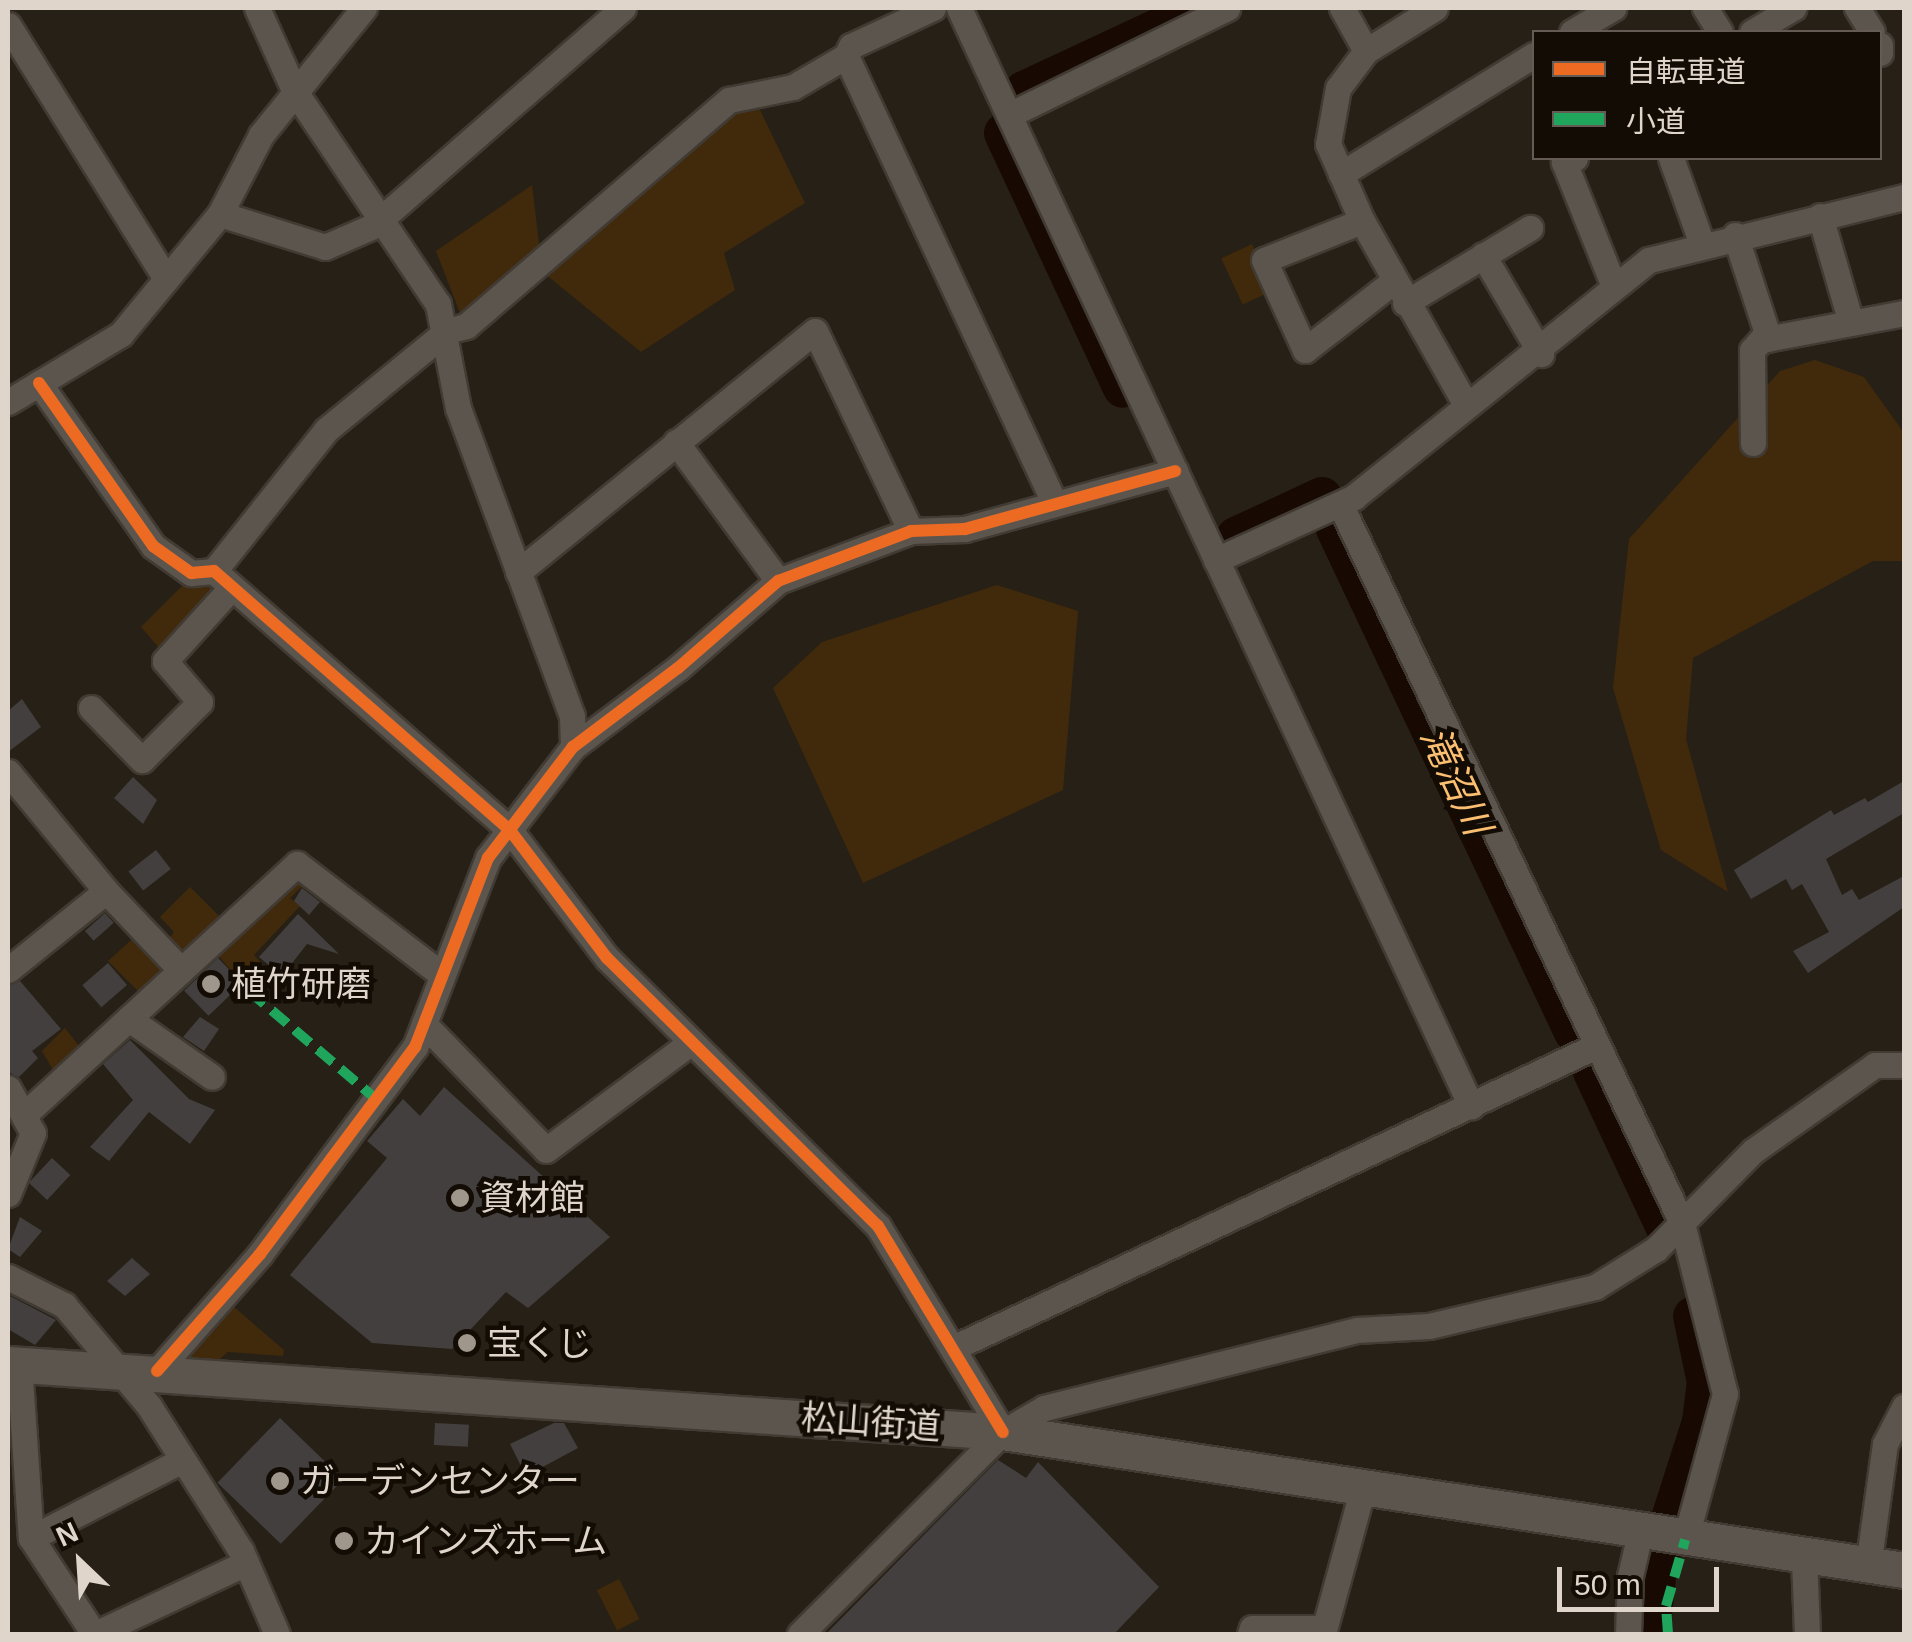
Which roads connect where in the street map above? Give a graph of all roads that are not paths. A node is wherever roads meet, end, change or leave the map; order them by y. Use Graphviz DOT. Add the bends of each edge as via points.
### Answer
graph roads {
  1 [pos="257,8"];
  2 [pos="364,8"];
  3 [pos="622,8"];
  4 [pos="933,8"];
  5 [pos="959,8"];
  6 [pos="1227,8"];
  7 [pos="1342,8"];
  8 [pos="1435,8"];
  9 [pos="1613,8"];
  10 [pos="1705,8"];
  11 [pos="1793,8"];
  12 [pos="1857,8"];
  13 [pos="8,25"];
  14 [pos="1575,30"];
  15 [pos="1719,30"];
  16 [pos="1755,30"];
  17 [pos="1871,30"];
  18 [pos="1366,51"];
  19 [pos="846,56"];
  20 [pos="1532,57"];
  21 [pos="294,90"];
  22 [pos="1009,115"];
  23 [pos="1570,160"];
  24 [pos="1673,160"];
  25 [pos="1341,174"];
  26 [pos="1902,206"];
  27 [pos="220,214"];
  28 [pos="382,214"];
  29 [pos="1820,216"];
  30 [pos="1362,222"];
  31 [pos="1530,228"];
  32 [pos="1735,235"];
  33 [pos="1702,244"];
  34 [pos="1483,255"];
  35 [pos="166,279"];
  36 [pos="1614,284"];
  37 [pos="1400,292"];
  38 [pos="1903,315"];
  39 [pos="1851,323"];
  40 [pos="447,331"];
  41 [pos="1768,339"];
  42 [pos="1541,354"];
  43 [pos="39,383"];
  44 [pos="8,402"];
  45 [pos="1466,405"];
  46 [pos="676,442"];
  47 [pos="1753,442"];
  48 [pos="1175,471"];
  49 [pos="1055,504"];
  50 [pos="1340,504"];
  51 [pos="911,530"];
  52 [pos="1216,560"];
  53 [pos="518,572"];
  54 [pos="222,580"];
  55 [pos="778,581"];
  56 [pos="91,708"];
  57 [pos="573,747"];
  58 [pos="8,772"];
  59 [pos="510,829"];
  60 [pos="106,891"];
  61 [pos="8,970"];
  62 [pos="181,970"];
  63 [pos="441,974"];
  64 [pos="129,1019"];
  65 [pos="424,1024"];
  66 [pos="690,1043"];
  67 [pos="1596,1046"];
  68 [pos="1904,1065"];
  69 [pos="212,1078"];
  70 [pos="8,1088"];
  71 [pos="1471,1106"];
  72 [pos="26,1113"];
  73 [pos="8,1194"];
  74 [pos="1682,1222"];
  75 [pos="8,1277"];
  76 [pos="953,1348"];
  77 [pos="13,1364"];
  78 [pos="121,1370"];
  79 [pos="157,1371"];
  80 [pos="1904,1407"];
  81 [pos="1003,1432"];
  82 [pos="182,1460"];
  83 [pos="1364,1484"];
  84 [pos="1663,1536"];
  85 [pos="31,1538"];
  86 [pos="1804,1558"];
  87 [pos="246,1563"];
  88 [pos="1868,1566"];
  89 [pos="1904,1570"];
  90 [pos="1322,1631"];
  91 [pos="95,1634"];
  92 [pos="277,1634"];
  93 [pos="800,1634"];
  94 [pos="1250,1634"];
  95 [pos="1628,1634"];
  96 [pos="1807,1634"];
  1 -- 21 [label="street"];
  2 -- 21 [label="street"];
  3 -- 28 [label="street"];
  4 -- 19 [label="street" via="850,46"];
  5 -- 22 [label="street"];
  6 -- 22 [label="street"];
  7 -- 18 [label="street"];
  8 -- 18 [label="street"];
  9 -- 14 [label="street"];
  10 -- 15 [label="street"];
  11 -- 16 [label="street"];
  12 -- 17 [label="street"];
  13 -- 35 [label="street"];
  18 -- 25 [label="street" via="1338,88 1327,124"];
  19 -- 40 [label="street" via="793,87 729,100 466,326"];
  19 -- 49 [label="street"];
  20 -- 25 [label="street"];
  21 -- 27 [label="street"];
  21 -- 28 [label="street"];
  22 -- 48 [label="street"];
  23 -- 36 [label="street" via="1564,162"];
  24 -- 33 [label="street"];
  25 -- 30 [label="street"];
  26 -- 29 [label="street"];
  27 -- 28 [label="street" via="324,247 373,226"];
  27 -- 35 [label="street"];
  28 -- 40 [label="street" via="438,304"];
  29 -- 32 [label="street"];
  29 -- 39 [label="street"];
  30 -- 37 [label="street"];
  30 -- 37 [label="street" via="1264,260 1305,350"];
  31 -- 34 [label="street"];
  32 -- 33 [label="street"];
  32 -- 41 [label="street"];
  33 -- 36 [label="street" via="1649,260"];
  34 -- 37 [label="street"];
  34 -- 42 [label="street"];
  35 -- 43 [label="street" via="121,334"];
  36 -- 42 [label="street"];
  37 -- 45 [label="street"];
  38 -- 39 [label="street"];
  39 -- 41 [label="street"];
  40 -- 53 [label="street" via="458,408"];
  40 -- 54 [label="street" via="326,430"];
  41 -- 47 [label="street" via="1752,350"];
  42 -- 45 [label="street"];
  43 -- 44 [label="street"];
  43 -- 54 [label="street" via="153,546 191,572"];
  45 -- 50 [label="street"];
  46 -- 51 [label="street" via="816,331"];
  46 -- 53 [label="street"];
  46 -- 55 [label="street"];
  48 -- 49 [label="street"];
  48 -- 52 [label="street"];
  49 -- 51 [label="street" via="965,529"];
  50 -- 52 [label="street"];
  50 -- 67 [label="street"];
  51 -- 55 [label="street"];
  52 -- 71 [label="street"];
  53 -- 57 [label="street" via="572,716"];
  54 -- 56 [label="street" via="165,661 200,702 142,760"];
  54 -- 59 [label="street"];
  55 -- 57 [label="street"];
  57 -- 59 [label="street"];
  58 -- 60 [label="street"];
  59 -- 63 [label="street" via="488,858"];
  59 -- 66 [label="street" via="608,958"];
  60 -- 61 [label="street"];
  60 -- 62 [label="street"];
  62 -- 63 [label="street" via="297,864"];
  62 -- 64 [label="street"];
  63 -- 65 [label="street"];
  64 -- 69 [label="street"];
  64 -- 72 [label="street"];
  65 -- 66 [label="street" via="546,1150"];
  65 -- 79 [label="street" via="416,1047 260,1254"];
  66 -- 76 [label="street" via="878,1226"];
  67 -- 71 [label="street"];
  67 -- 74 [label="street"];
  68 -- 74 [label="street" via="1874,1065 1753,1150"];
  70 -- 72 [label="street"];
  71 -- 76 [label="street"];
  72 -- 73 [label="street" via="33,1133"];
  74 -- 81 [label="street" via="1656,1250 1596,1287 1428,1326 1357,1330 1274,1350 1044,1408"];
  74 -- 84 [label="street" via="1724,1394"];
  75 -- 78 [label="street" via="64,1305"];
  76 -- 81 [label="street"];
  77 -- 78 [label="main road, 松山街道"];
  77 -- 85 [label="street"];
  78 -- 79 [label="main road, 松山街道"];
  78 -- 82 [label="street"];
  79 -- 81 [label="main road, 松山街道"];
  80 -- 88 [label="street" via="1885,1444"];
  81 -- 83 [label="main road, 松山街道"];
  81 -- 93 [label="street"];
  82 -- 85 [label="street"];
  82 -- 87 [label="street"];
  83 -- 84 [label="main road, 松山街道"];
  83 -- 90 [label="street"];
  84 -- 86 [label="main road, 松山街道"];
  84 -- 95 [label="street" via="1630,1576"];
  85 -- 91 [label="street"];
  86 -- 88 [label="main road, 松山街道"];
  86 -- 96 [label="street"];
  87 -- 91 [label="street"];
  87 -- 92 [label="street"];
  88 -- 89 [label="main road, 松山街道"];
  90 -- 94 [label="street" via="1252,1628"];
}
